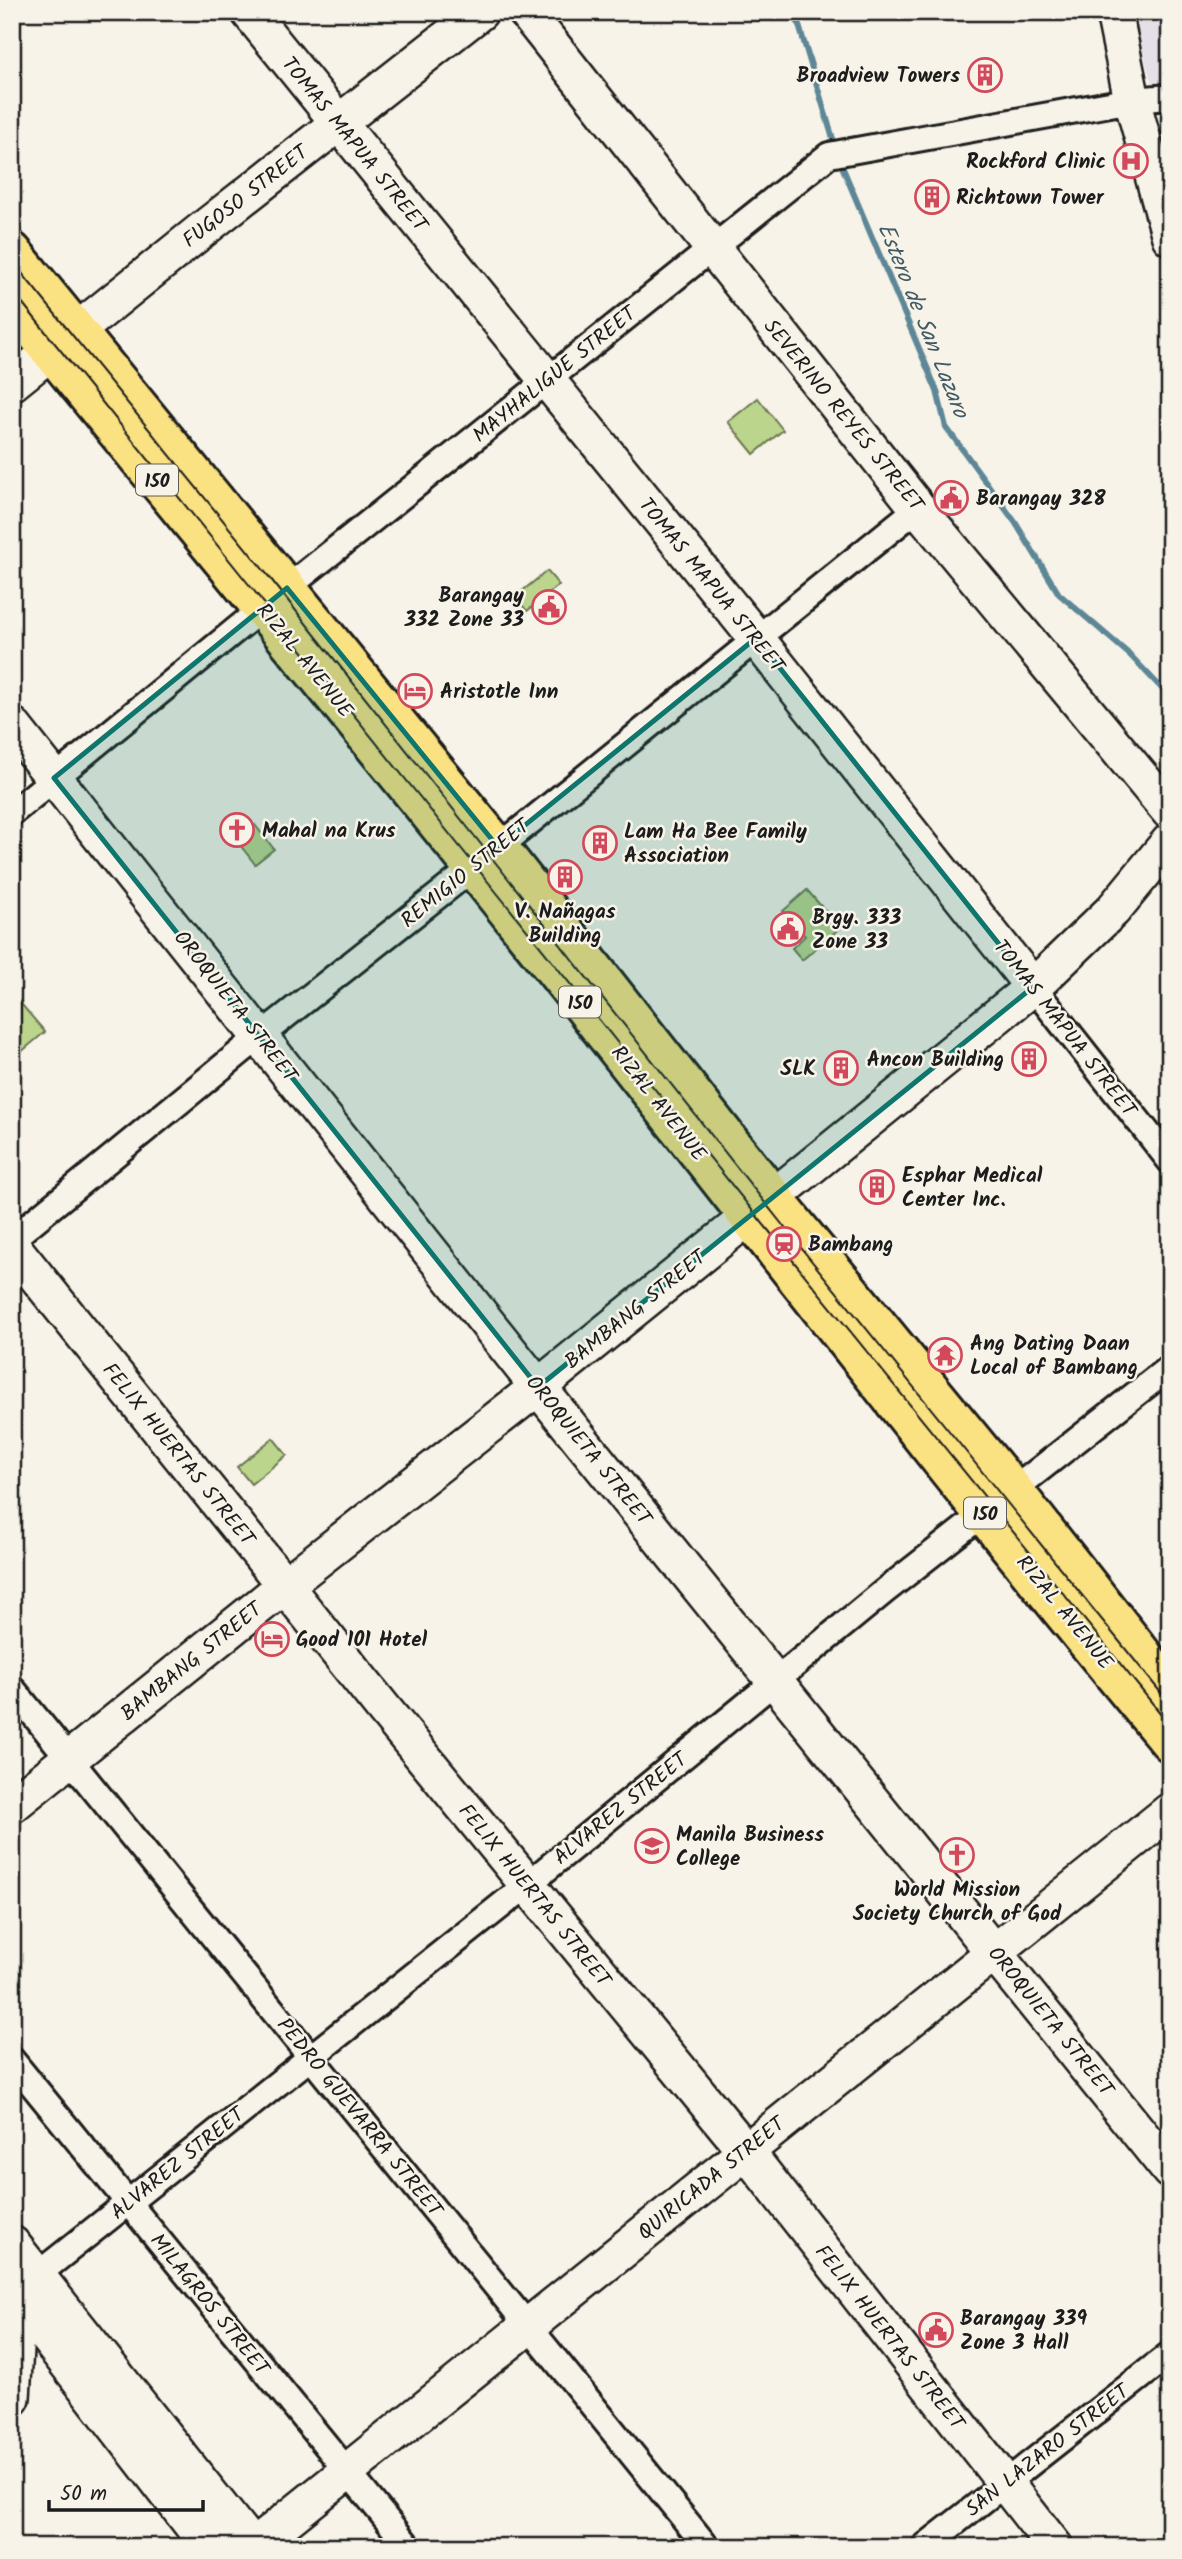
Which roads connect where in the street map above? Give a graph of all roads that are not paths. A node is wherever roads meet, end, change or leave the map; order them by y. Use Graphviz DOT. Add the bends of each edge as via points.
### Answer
graph roads {
  1 [pos="248,12"];
  2 [pos="480,12"];
  3 [pos="526,12"];
  4 [pos="1114,12"];
  5 [pos="1170,97"];
  6 [pos="1132,100"];
  7 [pos="338,123"];
  8 [pos="1170,237"];
  9 [pos="711,248"];
  10 [pos="12,252"];
  11 [pos="12,303"];
  12 [pos="64,342"];
  13 [pos="547,380"];
  14 [pos="12,383"];
  15 [pos="918,508"];
  16 [pos="275,598"];
  17 [pos="756,638"];
  18 [pos="12,725"];
  19 [pos="54,778"];
  20 [pos="1170,812"];
  21 [pos="12,813"];
  22 [pos="1170,841"];
  23 [pos="486,858"];
  24 [pos="1033,987"];
  25 [pos="260,1036"];
  26 [pos="1170,1161"];
  27 [pos="760,1207"];
  28 [pos="12,1239"];
  29 [pos="12,1246"];
  30 [pos="1170,1367"];
  31 [pos="538,1387"];
  32 [pos="999,1502"];
  33 [pos="284,1586"];
  34 [pos="776,1680"];
  35 [pos="12,1688"];
  36 [pos="1170,1690"];
  37 [pos="1168,1736"];
  38 [pos="70,1758"];
  39 [pos="12,1805"];
  40 [pos="1170,1811"];
  41 [pos="527,1885"];
  42 [pos="995,1952"];
  43 [pos="311,2056"];
  44 [pos="12,2060"];
  45 [pos="745,2150"];
  46 [pos="1170,2171"];
  47 [pos="128,2202"];
  48 [pos="12,2244"];
  49 [pos="22,2288"];
  50 [pos="528,2326"];
  51 [pos="1170,2354"];
  52 [pos="12,2398"];
  53 [pos="348,2470"];
  54 [pos="1003,2483"];
  55 [pos="209,2547"];
  56 [pos="253,2547"];
  57 [pos="409,2547"];
  58 [pos="707,2547"];
  59 [pos="924,2547"];
  60 [pos="1055,2547"];
  1 -- 7 [label="street, TOMAS MAPUA STREET"];
  2 -- 7 [label="street, FUGOSO STREET"];
  3 -- 9 [label="street, SEVERINO REYES STREET"];
  4 -- 6 [label="street"];
  5 -- 6 [label="street, MAYHALIGUE STREET"];
  6 -- 8 [label="street"];
  6 -- 9 [label="street, MAYHALIGUE STREET" via="829,155"];
  7 -- 12 [label="street, FUGOSO STREET"];
  7 -- 13 [label="street, TOMAS MAPUA STREET"];
  9 -- 13 [label="street, MAYHALIGUE STREET"];
  9 -- 15 [label="street, SEVERINO REYES STREET"];
  10 -- 12 [label="main road, RIZAL AVENUE / 150"];
  11 -- 12 [label="main road, RIZAL AVENUE / 150"];
  12 -- 14 [label="street, FUGOSO STREET"];
  12 -- 16 [label="main road, RIZAL AVENUE / 150"];
  13 -- 16 [label="street, MAYHALIGUE STREET"];
  13 -- 17 [label="street, TOMAS MAPUA STREET"];
  15 -- 17 [label="street, REMIGIO STREET"];
  15 -- 20 [label="street, SEVERINO REYES STREET"];
  16 -- 19 [label="street, MAYHALIGUE STREET"];
  16 -- 23 [label="main road, RIZAL AVENUE / 150"];
  17 -- 23 [label="street, REMIGIO STREET"];
  17 -- 24 [label="street, TOMAS MAPUA STREET"];
  18 -- 19 [label="street, OROQUIETA STREET"];
  19 -- 21 [label="street, MAYHALIGUE STREET"];
  19 -- 25 [label="street, OROQUIETA STREET"];
  22 -- 24 [label="street, BAMBANG STREET" via="1113,910"];
  23 -- 25 [label="street, REMIGIO STREET"];
  23 -- 27 [label="main road, RIZAL AVENUE / 150"];
  24 -- 26 [label="street, TOMAS MAPUA STREET"];
  24 -- 27 [label="street, BAMBANG STREET"];
  25 -- 28 [label="street, REMIGIO STREET"];
  25 -- 31 [label="street, OROQUIETA STREET"];
  27 -- 31 [label="street, BAMBANG STREET"];
  27 -- 32 [label="main road, RIZAL AVENUE / 150"];
  29 -- 33 [label="street, FELIX HUERTAS STREET"];
  30 -- 32 [label="street, ALVAREZ STREET"];
  31 -- 33 [label="street, BAMBANG STREET"];
  31 -- 34 [label="street, OROQUIETA STREET"];
  32 -- 34 [label="street, ALVAREZ STREET"];
  32 -- 36 [label="main road, RIZAL AVENUE / 150"];
  32 -- 37 [label="main road, RIZAL AVENUE / 150"];
  33 -- 38 [label="street, BAMBANG STREET"];
  33 -- 41 [label="street, FELIX HUERTAS STREET"];
  34 -- 41 [label="street, ALVAREZ STREET"];
  34 -- 42 [label="street, OROQUIETA STREET"];
  35 -- 38 [label="street, PEDRO GUEVARRA STREET"];
  38 -- 39 [label="street, BAMBANG STREET"];
  38 -- 43 [label="street, PEDRO GUEVARRA STREET"];
  40 -- 42 [label="street, QUIRICADA STREET"];
  41 -- 43 [label="street, ALVAREZ STREET"];
  41 -- 45 [label="street, FELIX HUERTAS STREET"];
  42 -- 45 [label="street, QUIRICADA STREET"];
  42 -- 46 [label="street, OROQUIETA STREET"];
  43 -- 47 [label="street, ALVAREZ STREET"];
  43 -- 50 [label="street, PEDRO GUEVARRA STREET"];
  44 -- 47 [label="street, MILAGROS STREET"];
  45 -- 50 [label="street, QUIRICADA STREET"];
  45 -- 54 [label="street, FELIX HUERTAS STREET"];
  47 -- 49 [label="street, ALVAREZ STREET"];
  47 -- 53 [label="street, MILAGROS STREET"];
  48 -- 49 [label="street"];
  49 -- 52 [label="street"];
  49 -- 55 [label="street"];
  49 -- 56 [label="street"];
  50 -- 53 [label="street, QUIRICADA STREET"];
  50 -- 58 [label="street, PEDRO GUEVARRA STREET"];
  51 -- 54 [label="street, SAN LAZARO STREET"];
  53 -- 56 [label="street, QUIRICADA STREET"];
  53 -- 57 [label="street, MILAGROS STREET"];
  54 -- 59 [label="street, SAN LAZARO STREET"];
  54 -- 60 [label="street, FELIX HUERTAS STREET"];
}
